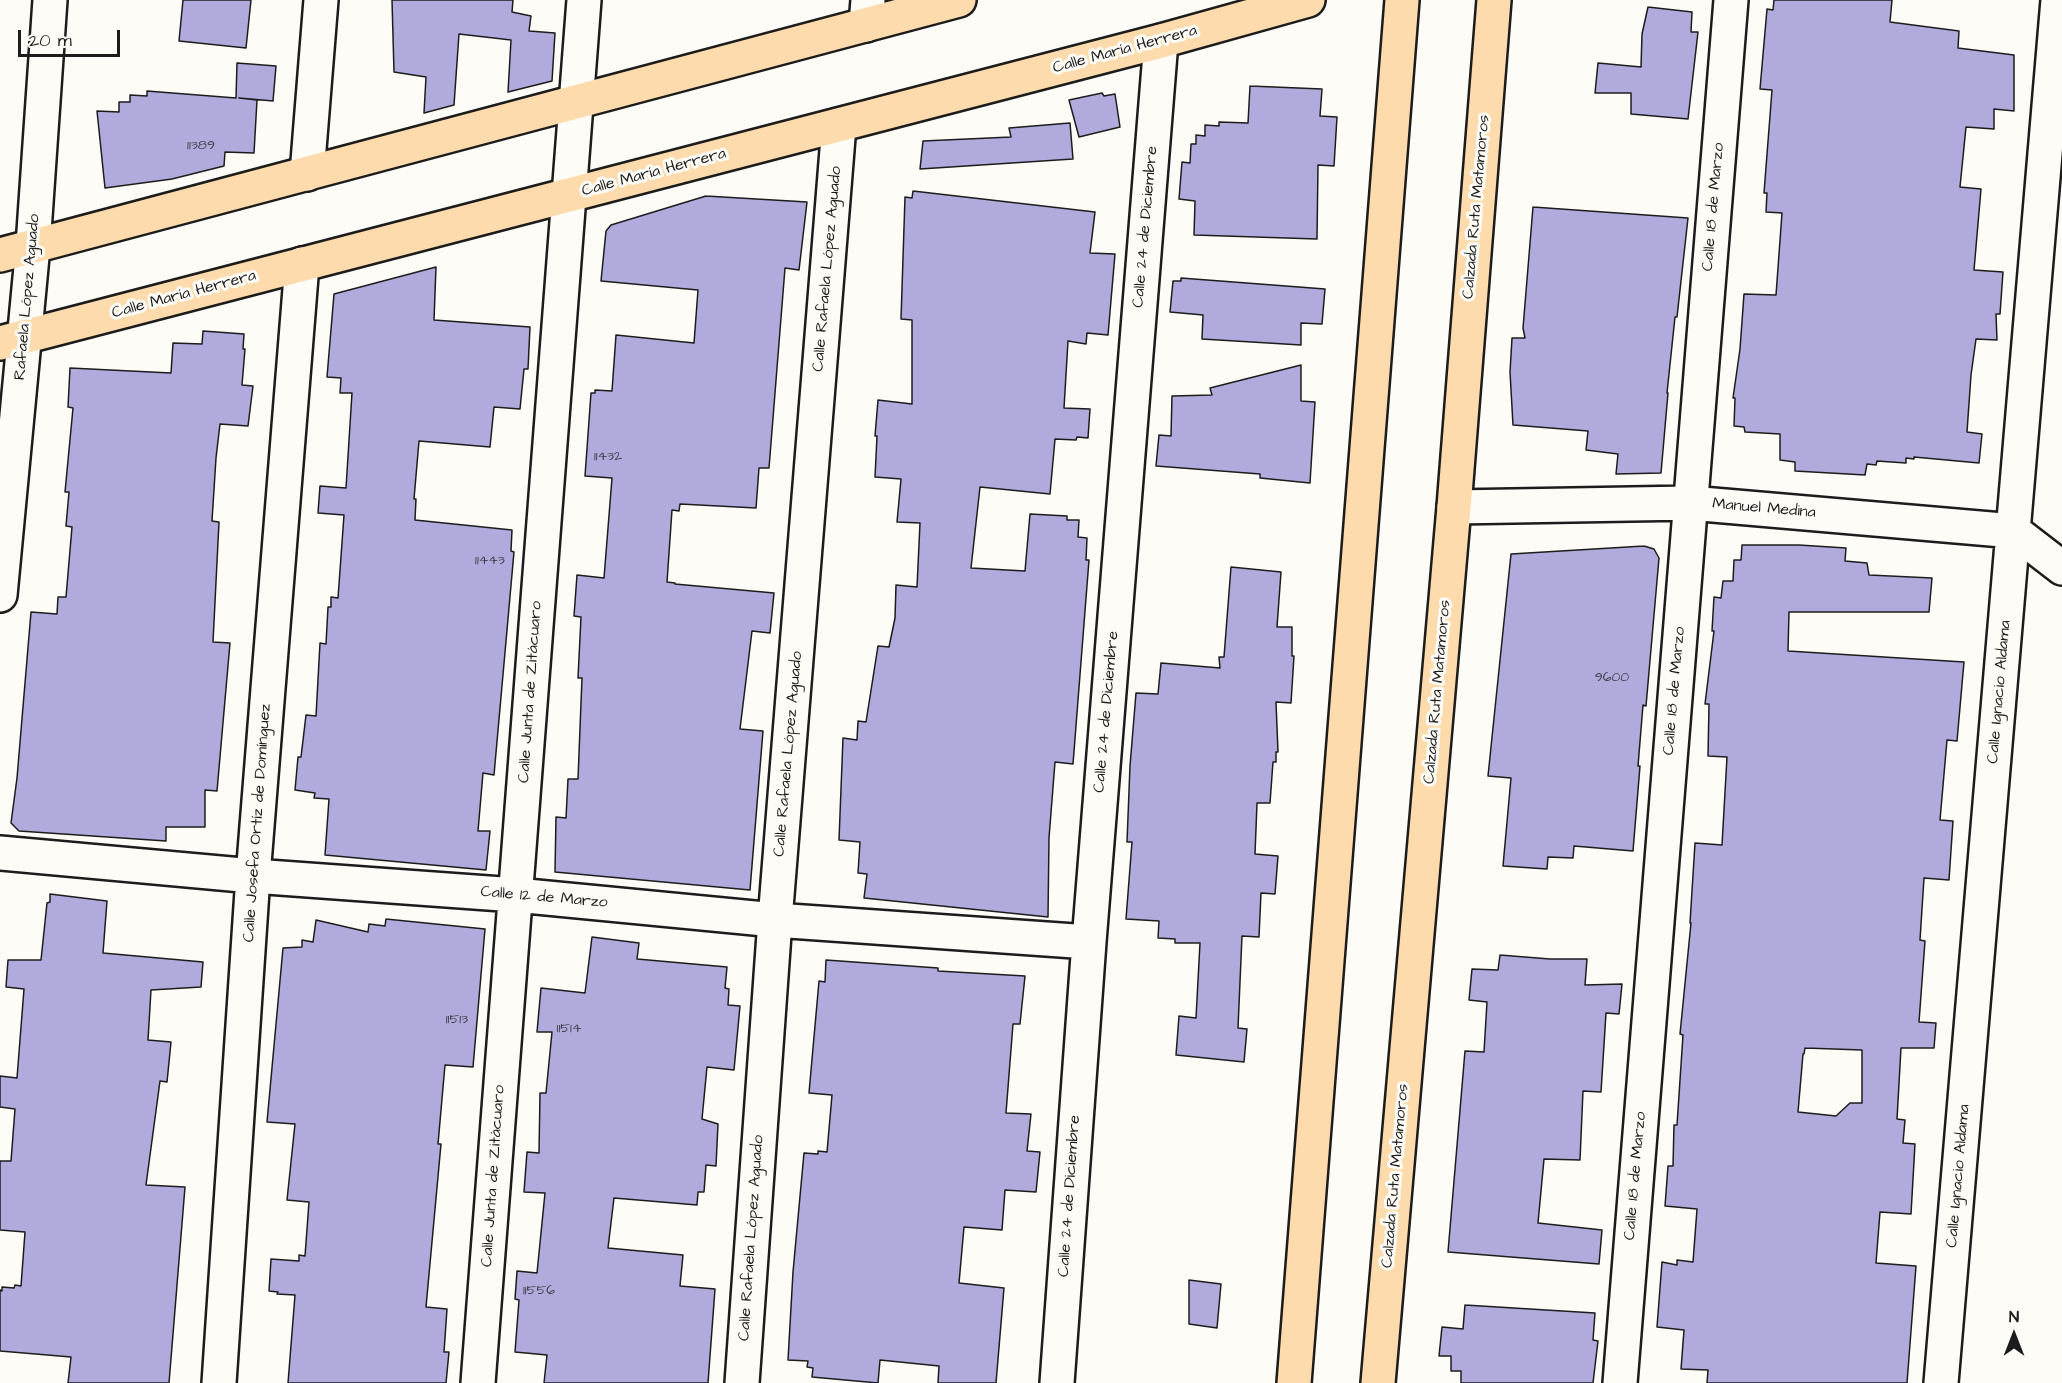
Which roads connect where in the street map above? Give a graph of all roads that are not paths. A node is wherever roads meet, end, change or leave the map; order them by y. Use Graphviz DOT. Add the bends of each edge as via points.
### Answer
graph roads {
  1 [pos="50,0"];
  2 [pos="321,0"];
  3 [pos="584,0"];
  4 [pos="959,0"];
  5 [pos="1308,0"];
  6 [pos="1402,0"];
  7 [pos="1494,0"];
  8 [pos="1731,0"];
  9 [pos="2058,0"];
  10 [pos="867,12"];
  11 [pos="1161,41"];
  12 [pos="576,102"];
  13 [pos="839,125"];
  14 [pos="307,174"];
  15 [pos="569,195"];
  16 [pos="2052,203"];
  17 [pos="33,246"];
  18 [pos="0,255"];
  19 [pos="302,264"];
  20 [pos="12,340"];
  21 [pos="1690,503"];
  22 [pos="1454,507"];
  23 [pos="2014,531"];
  24 [pos="2062,568"];
  25 [pos="0,595"];
  26 [pos="0,853"];
  27 [pos="253,876"];
  28 [pos="516,895"];
  29 [pos="776,920"];
  30 [pos="1089,942"];
  31 [pos="219,1383"];
  32 [pos="478,1383"];
  33 [pos="742,1383"];
  34 [pos="1057,1383"];
  35 [pos="1294,1383"];
  36 [pos="1378,1383"];
  37 [pos="1620,1383"];
  38 [pos="1941,1383"];
  1 -- 17 [label="street, Rafaela López Aguado"];
  2 -- 14 [label="street"];
  3 -- 12 [label="street, Calle Junta de Zitácuaro"];
  4 -- 10 [label="main road"];
  5 -- 11 [label="main road, Calle María Herrera"];
  6 -- 35 [label="main road"];
  7 -- 22 [label="main road, Calzada Ruta Matamoros"];
  8 -- 21 [label="street, Calle 18 de Marzo"];
  9 -- 16 [label="street, Calle Ignacio Aldama"];
  10 -- 12 [label="main road"];
  11 -- 13 [label="main road, Calle María Herrera"];
  11 -- 30 [label="street, Calle 24 de Diciembre"];
  12 -- 14 [label="main road"];
  12 -- 15 [label="street, Calle Junta de Zitácuaro"];
  13 -- 15 [label="main road, Calle María Herrera"];
  13 -- 29 [label="street, Calle Rafaela López Aguado"];
  14 -- 17 [label="main road"];
  15 -- 19 [label="main road, Calle María Herrera"];
  15 -- 28 [label="street, Calle Junta de Zitácuaro"];
  16 -- 23 [label="street, Calle Ignacio Aldama"];
  17 -- 18 [label="main road"];
  17 -- 20 [label="street, Rafaela López Aguado"];
  19 -- 20 [label="main road, Calle María Herrera"];
  19 -- 27 [label="street, Calle Josefa Ortíz de Domínguez"];
  20 -- 25 [label="street, Rafaela López Aguado"];
  21 -- 22 [label="street, Manuel Medina"];
  21 -- 23 [label="street, Manuel Medina"];
  21 -- 37 [label="street, Calle 18 de Marzo"];
  22 -- 36 [label="main road, Calzada Ruta Matamoros"];
  23 -- 24 [label="street"];
  23 -- 38 [label="street, Calle Ignacio Aldama"];
  26 -- 27 [label="street, Calle 12 de Marzo"];
  27 -- 28 [label="street, Calle 12 de Marzo"];
  27 -- 31 [label="street, Calle Josefa Ortíz de Domínguez"];
  28 -- 29 [label="street, Calle 12 de Marzo"];
  28 -- 32 [label="street, Calle Junta de Zitácuaro"];
  29 -- 30 [label="street, Calle 12 de Marzo"];
  29 -- 33 [label="street, Calle Rafaela López Aguado"];
  30 -- 34 [label="street, Calle 24 de Diciembre"];
}
